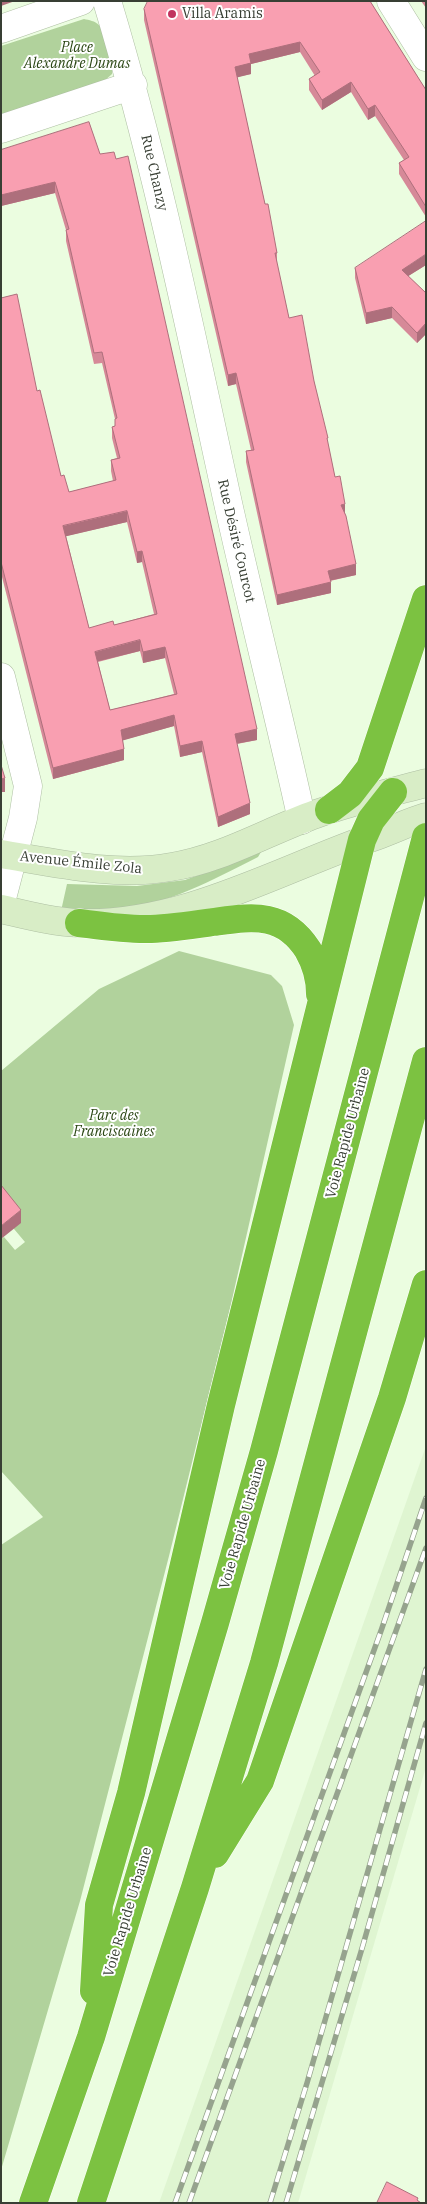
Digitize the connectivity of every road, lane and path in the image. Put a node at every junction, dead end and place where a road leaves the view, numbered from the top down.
1 (81, 1) edge
2 (108, 1) edge
3 (391, 1) edge
4 (1, 28) edge
5 (426, 57) edge
6 (133, 85) junction
7 (1, 129) edge
8 (174, 261) joint
9 (426, 599) edge
10 (1, 677) edge
11 (426, 783) edge
12 (329, 810) joint
13 (373, 810) junction
14 (426, 817) edge
15 (302, 820) junction
16 (426, 829) edge
17 (426, 837) edge
18 (7, 855) edge
19 (1, 902) edge
20 (200, 903) junction
21 (1, 909) edge
22 (78, 923) junction
23 (320, 1000) junction
24 (426, 1061) edge
25 (426, 1284) edge
26 (195, 1888) junction
27 (91, 2037) junction
28 (33, 2203) edge
29 (91, 2203) edge

1 - 4 street
2 - 6 street
3 - 5 street
6 - 7 street
6 - 8 street, Rue Chanzy
8 - 15 street, Rue Désiré Courcot
9 - 13 highway
10 - 18 street
11 - 13 main road
12 - 13 highway
12 - 15 main road, Avenue Émile Zola
13 - 14 main road
13 - 16 main road
13 - 20 main road
13 - 23 highway
15 - 18 main road, Avenue Émile Zola
15 - 20 main road
17 - 27 highway, Voie Rapide Urbaine
18 - 19 street
20 - 22 main road
21 - 22 main road
22 - 23 highway
23 - 27 highway
24 - 26 highway
25 - 26 highway
26 - 29 highway
27 - 28 highway, Voie Rapide Urbaine

